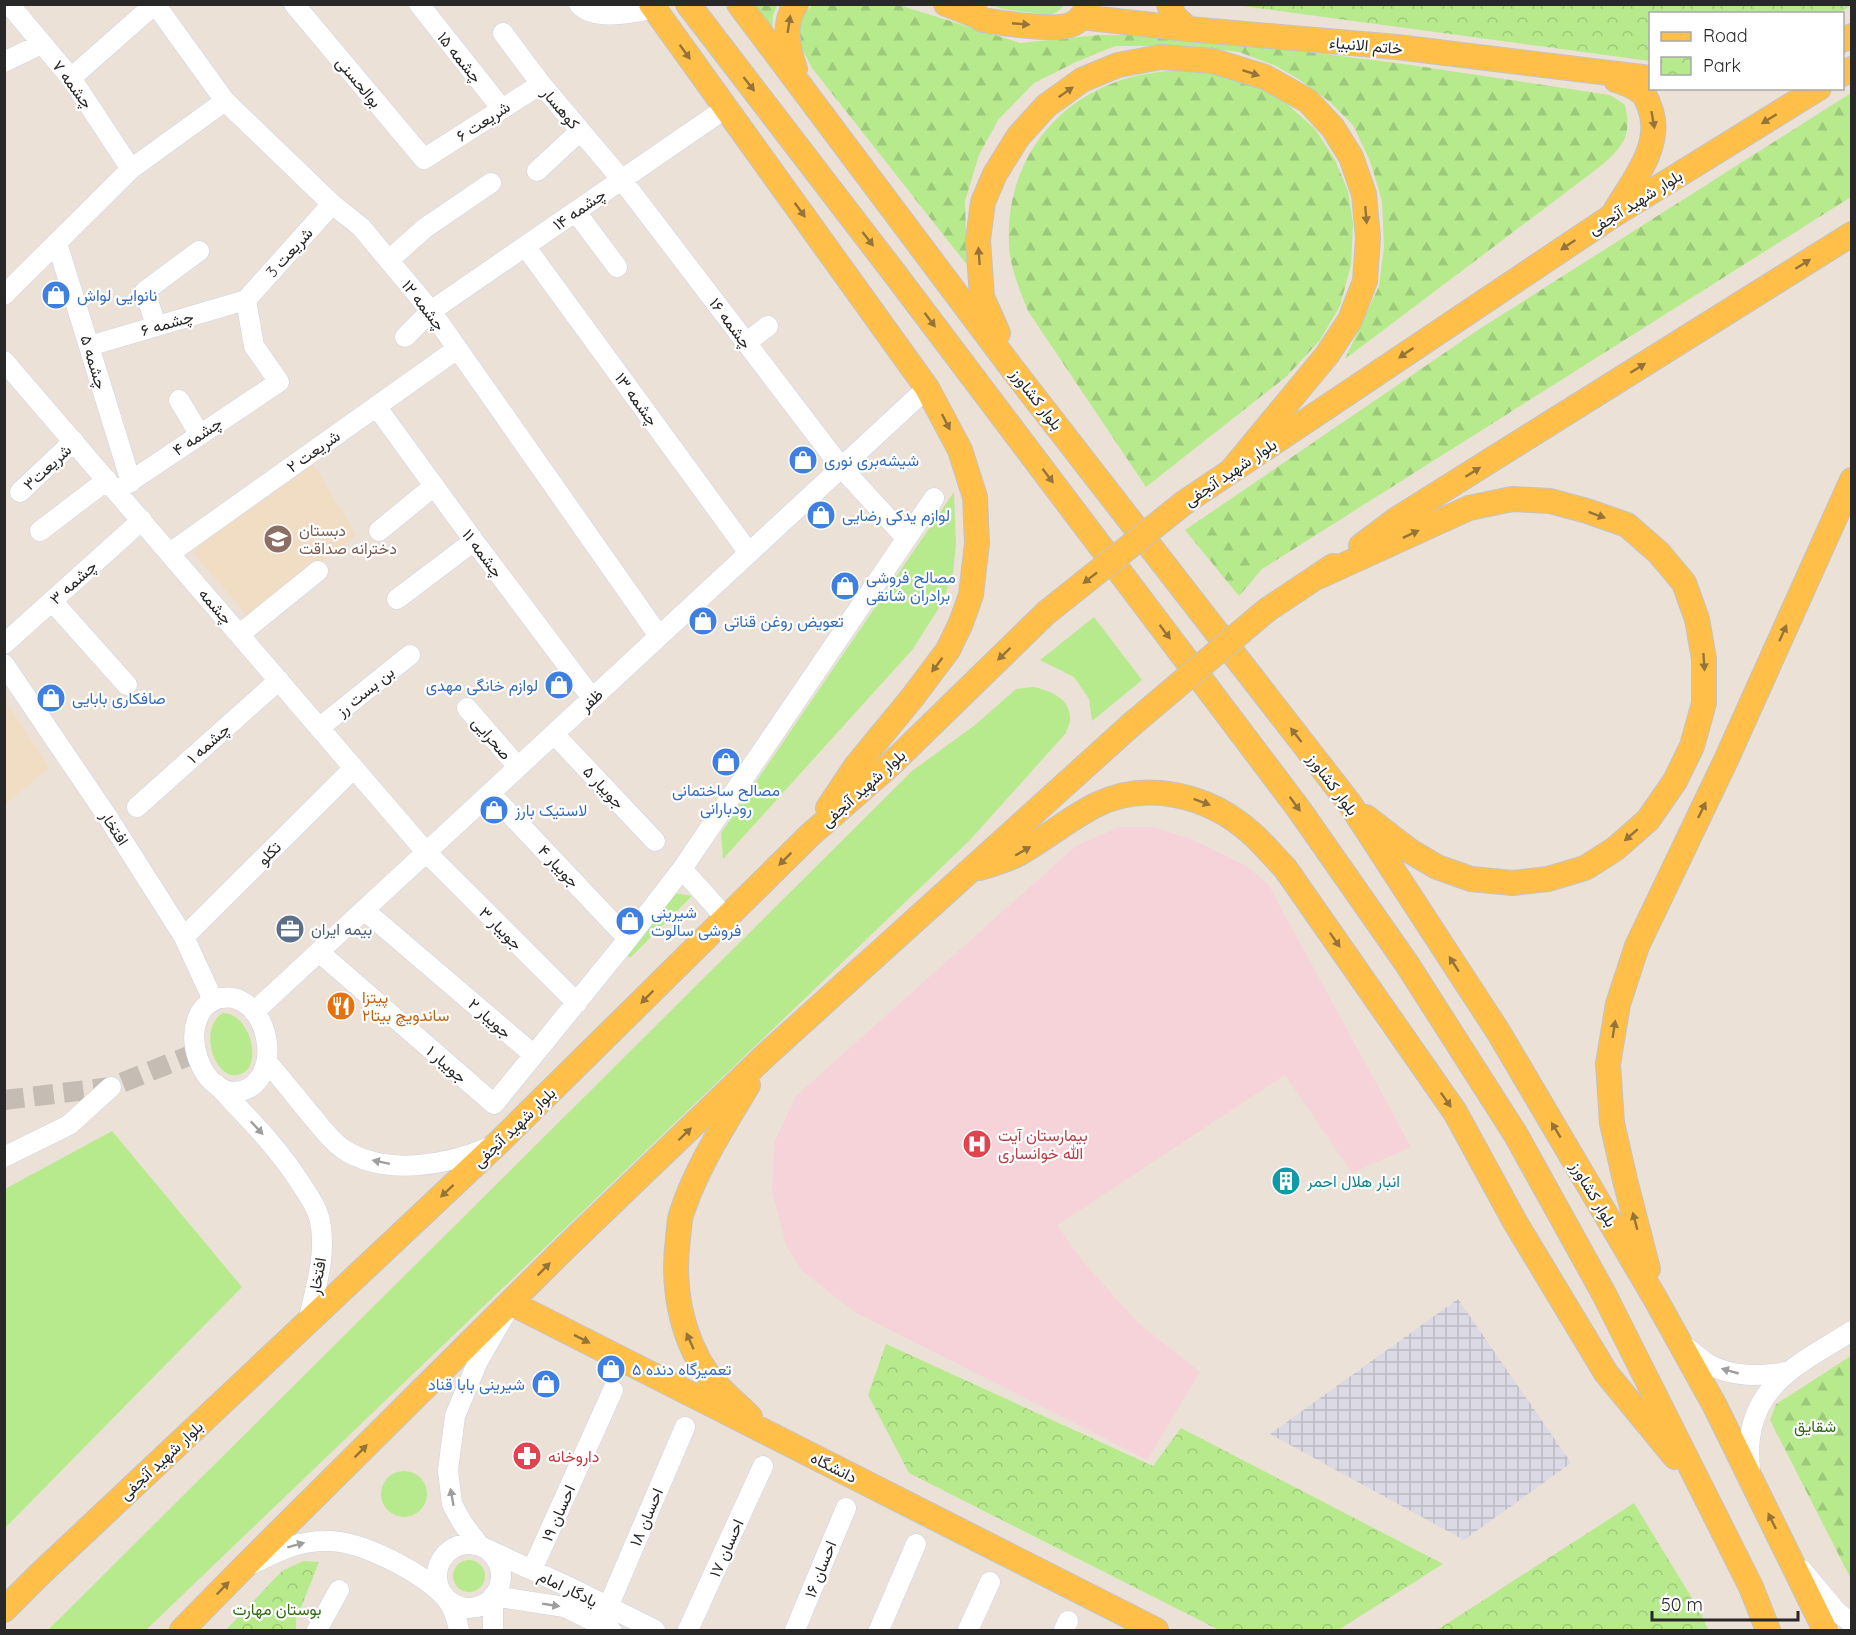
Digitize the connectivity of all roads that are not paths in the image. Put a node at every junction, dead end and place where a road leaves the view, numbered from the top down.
1 (9, 4) edge
2 (155, 4) edge
3 (294, 4) edge
4 (419, 4) edge
5 (579, 4) edge
6 (688, 4) edge
7 (740, 4) edge
8 (796, 4) edge
9 (946, 4) edge
10 (1169, 4) edge
11 (652, 7) edge
12 (973, 10) edge
13 (1084, 11) edge
14 (1188, 29) junction
15 (503, 33) dead end
16 (41, 44) junction
17 (4, 62) edge
18 (1597, 73) junction
19 (71, 78) junction
20 (1649, 78) edge
21 (541, 84) junction
22 (801, 86) junction
23 (1816, 90) edge
24 (225, 101) junction
25 (726, 108) junction
26 (502, 109) junction
27 (580, 131) junction
28 (424, 159) joint
29 (131, 169) junction
30 (537, 171) dead end
31 (622, 180) junction
32 (491, 183) dead end
33 (332, 204) junction
34 (576, 212) junction
35 (1612, 216) junction
36 (1851, 234) edge
37 (57, 243) junction
38 (525, 246) junction
39 (199, 251) dead end
40 (388, 260) junction
41 (617, 267) dead end
42 (4, 295) edge
43 (246, 300) junction
44 (431, 311) junction
45 (768, 326) dead end
46 (156, 327) junction
47 (405, 337) dead end
48 (746, 343) junction
49 (89, 346) junction
50 (457, 349) junction
51 (4, 361) edge
52 (1014, 371) junction
53 (927, 388) junction
54 (179, 400) dead end
55 (376, 406) junction
56 (200, 435) junction
57 (74, 441) junction
58 (841, 467) junction
59 (1230, 471) junction
60 (1851, 480) edge
61 (118, 484) junction
62 (434, 486) junction
63 (20, 492) dead end
64 (934, 498) dead end
65 (142, 520) junction
66 (40, 531) dead end
67 (379, 531) dead end
68 (906, 538) junction
69 (474, 541) junction
70 (170, 553) junction
71 (749, 553) junction
72 (318, 571) dead end
73 (1320, 576) junction
74 (397, 599) dead end
75 (52, 601) junction
76 (240, 634) junction
77 (659, 636) junction
78 (4, 644) edge
79 (410, 655) dead end
80 (4, 664) edge
81 (279, 680) junction
82 (127, 685) dead end
83 (592, 698) junction
84 (466, 708) dead end
85 (320, 728) junction
86 (554, 734) junction
87 (518, 767) junction
88 (354, 768) junction
89 (490, 793) junction
90 (1350, 804) junction
91 (137, 807) dead end
92 (810, 835) junction
93 (655, 841) dead end
94 (426, 852) junction
95 (682, 869) junction
96 (969, 872) junction
97 (364, 910) junction
98 (726, 918) junction
99 (184, 937) junction
100 (628, 939) junction
101 (319, 952) junction
102 (213, 1000) junction
103 (576, 1003) junction
104 (254, 1012) junction
105 (534, 1055) junction
106 (766, 1055) junction
107 (267, 1062) junction
108 (217, 1085) junction
109 (111, 1087) dead end
110 (498, 1143) junction
111 (4, 1157) edge
112 (1655, 1298) junction
113 (511, 1303) junction
114 (308, 1322) junction
115 (1851, 1331) edge
116 (1680, 1343) junction
117 (1787, 1372) junction
118 (613, 1390) dead end
119 (685, 1426) dead end
120 (767, 1433) junction
121 (763, 1466) dead end
122 (1750, 1476) junction
123 (1703, 1490) junction
124 (846, 1508) dead end
125 (916, 1544) dead end
126 (480, 1546) junction
127 (1786, 1549) junction
128 (243, 1568) junction
129 (532, 1570) junction
130 (990, 1582) dead end
131 (339, 1590) dead end
132 (494, 1596) junction
133 (446, 1598) junction
134 (608, 1607) junction
135 (4, 1610) edge
136 (1851, 1623) edge
137 (182, 1630) edge
138 (317, 1630) edge
139 (459, 1630) edge
140 (493, 1630) edge
141 (611, 1630) edge
142 (655, 1630) edge
143 (688, 1630) edge
144 (795, 1630) edge
145 (879, 1630) edge
146 (968, 1630) edge
147 (1156, 1630) edge
148 (1768, 1630) edge
149 (1825, 1630) edge

1 - 16 street, چشمه ۷
2 - 19 street
2 - 24 street, چشمه ۱۲
3 - 28 street, بوالحسنی
4 - 26 street, چشمه ۱۵
5 - 11 street
6 -> 123 main road
7 - 22 main road, بلوار کشاورز
22 -> 8 main road
9 - 12 main road
10 - 14 main road
11 -> 25 main road
12 -> 13 main road
13 - 14 main road, خاتم الانبیاء
14 - 18 main road, خاتم الانبیاء
15 - 21 street, کوهسار
16 - 17 street
16 - 19 street, چشمه ۷
18 - 20 main road, خاتم الانبیاء
18 -> 35 main road
19 - 29 street, چشمه ۷
21 - 26 street, شریعت ۶
21 - 27 street, کوهسار
22 - 52 main road, بلوار کشاورز
23 -> 35 main road, بلوار شهید آنجفی
24 - 29 street
24 - 33 street, چشمه ۱۲
25 - 31 street, چشمه ۱۴
25 -> 53 main road
26 - 28 street, شریعت ۶
27 - 30 street
27 - 31 street, کوهسار
29 - 37 street
31 - 34 street, چشمه ۱۴
31 - 48 street, چشمه ۱۶
32 - 40 street
33 - 40 street, چشمه ۱۲
33 - 43 street, شریعت 3
34 - 38 street, چشمه ۱۴
34 - 41 street
35 -> 59 main road, بلوار شهید آنجفی
73 -> 36 main road
37 - 42 street
37 - 49 street, چشمه ۵
38 - 44 street, چشمه ۱۴
38 - 71 street, چشمه ۱۳
39 - 46 street
40 - 44 street, چشمه ۱۲
43 - 46 street, چشمه ۶
43 - 56 street, چشمه ۴
44 - 47 street, چشمه ۱۴
44 - 50 street, چشمه ۱۲
45 - 48 street
46 - 49 street, چشمه ۶
48 - 58 street, چشمه ۱۶
49 - 61 street, چشمه ۵
50 - 55 street, شریعت ۲
50 - 77 street, چشمه ۱۲
51 - 57 street, چشمه
52 -> 59 main road
90 -> 52 main road, بلوار کشاورز
53 - 58 street, ظفر
53 -> 92 main road
54 - 56 street
55 - 62 street, چشمه ۱۱
55 - 70 street, شریعت ۲
56 - 61 street, چشمه ۴
57 - 61 street, چشمه
57 - 63 street, شریعت۳
58 - 68 street, چشمه ۱۶
58 - 71 street, ظفر
59 -> 92 main road, بلوار شهید آنجفی, bridge
112 -> 60 main road
61 - 65 street, چشمه
61 - 66 street, چشمه ۴
62 - 67 street
62 - 69 street, چشمه ۱۱
64 - 68 street
65 - 70 street, چشمه
65 - 75 street, چشمه ۳
68 - 95 street
69 - 74 street
69 - 83 street, چشمه ۱۱
70 - 76 street, چشمه
71 - 77 street, ظفر
72 - 76 street
73 -> 90 main road
73 - 96 main road, bridge
75 - 78 street, چشمه ۳
75 - 82 street
76 - 81 street, چشمه
77 - 83 street, ظفر
79 - 85 street, بن بست رز
80 - 99 street, افتخار
81 - 85 street, چشمه
81 - 91 street, چشمه ۱
83 - 86 street, ظفر
84 - 87 street, صحرایی
85 - 88 street, چشمه
86 - 87 street, ظفر
86 - 93 street, جویبار ۵
87 - 89 street, ظفر
88 - 94 street, چشمه
88 - 99 street, تکلو
89 - 94 street, ظفر
89 - 100 street, جویبار ۴
112 -> 90 main road, بلوار کشاورز
92 -> 98 main road, بلوار شهید آنجفی
94 - 97 street, ظفر
94 - 103 street, جویبار ۳
95 - 98 street
95 - 100 street
96 - 106 main road
96 -> 123 main road
97 - 101 street, ظفر
97 - 105 street, جویبار ۲
98 -> 110 main road, بلوار شهید آنجفی
99 - 102 street, افتخار
100 - 103 street
101 - 104 street, ظفر
101 - 105 street, جویبار ۱
102 - 104 street
102 - 108 street
103 - 105 street
104 - 107 street
113 -> 106 main road
120 -> 106 main road
107 - 108 street
110 -> 107 street
108 -> 114 street, افتخار
109 - 111 street
110 -> 114 main road, بلوار شهید آنجفی
112 - 116 main road, بلوار کشاورز
113 -> 120 main road, دانشگاه
126 -> 113 street
128 -> 113 main road
114 - 135 main road, بلوار شهید آنجفی
115 - 117 street
117 -> 116 street
116 - 122 main road, بلوار کشاورز
117 - 122 street
118 - 129 street, احسان ۱۹
119 - 134 street, احسان ۱۸
120 - 147 main road, دانشگاه
121 - 143 street, احسان ۱۷
127 -> 122 main road, بلوار کشاورز
123 - 148 main road
124 - 144 street, احسان ۱۶
125 - 145 street
126 - 129 street, یادگار امام
126 - 132 street
126 - 133 street
127 - 136 street
127 - 149 main road, بلوار کشاورز
128 -> 133 street
137 -> 128 main road
129 - 134 street, یادگار امام
130 - 146 street
131 - 138 street
132 - 133 street
132 - 140 street
132 -> 141 street, یادگار امام
133 - 139 street
134 - 142 street, یادگار امام

